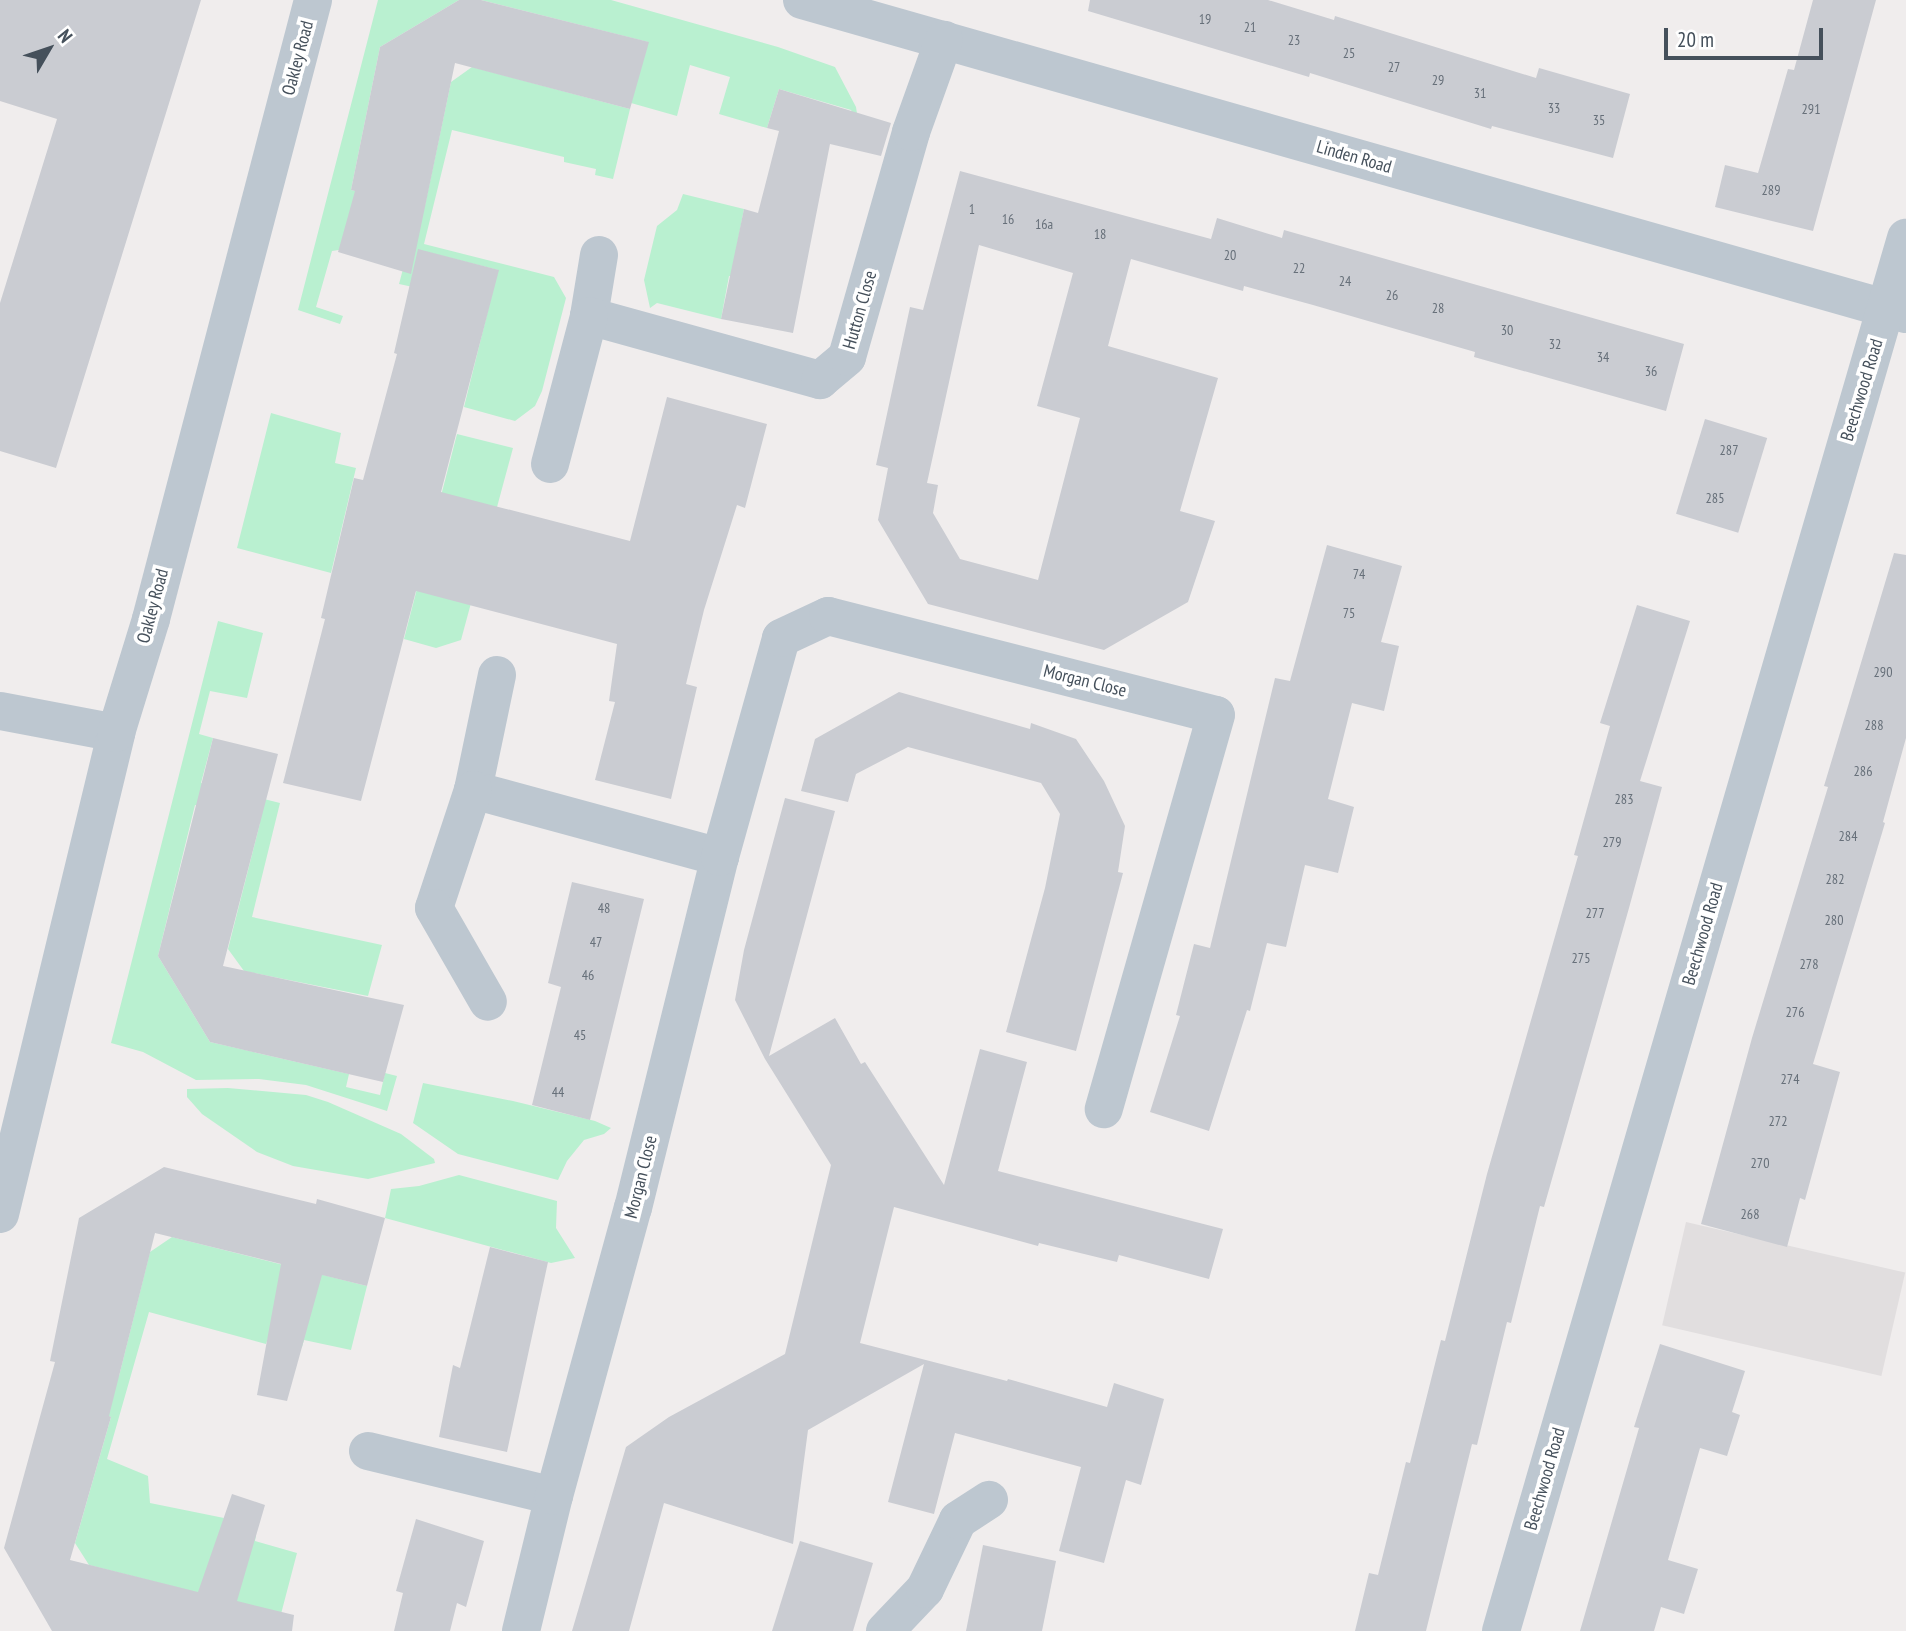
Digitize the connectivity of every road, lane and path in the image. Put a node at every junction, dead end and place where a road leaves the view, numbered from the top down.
1 (313, 0) edge
2 (802, 0) edge
3 (944, 40) junction
4 (1906, 238) edge
5 (599, 256) dead end
6 (1896, 311) edge
7 (589, 316) junction
8 (550, 464) dead end
9 (497, 675) dead end
10 (0, 711) edge
11 (116, 733) junction
12 (473, 790) junction
13 (720, 857) junction
14 (488, 1002) dead end
15 (1104, 1109) dead end
16 (0, 1214) edge
17 (368, 1451) dead end
18 (554, 1496) junction
19 (989, 1500) dead end
20 (521, 1631) edge
21 (885, 1631) edge
22 (1501, 1631) edge

1 - 11 street, Oakley Road
2 - 3 street, Linden Road
3 - 6 street, Linden Road
3 - 7 street, Hutton Close
4 - 6 street, Beechwood Road
5 - 7 street
6 - 22 street, Beechwood Road
7 - 8 street
9 - 12 street
10 - 11 street
11 - 16 street, Oakley Road
12 - 13 street
12 - 14 street
13 - 15 street, Morgan Close
13 - 18 street, Morgan Close
17 - 18 street
18 - 20 street, Morgan Close
19 - 21 street

